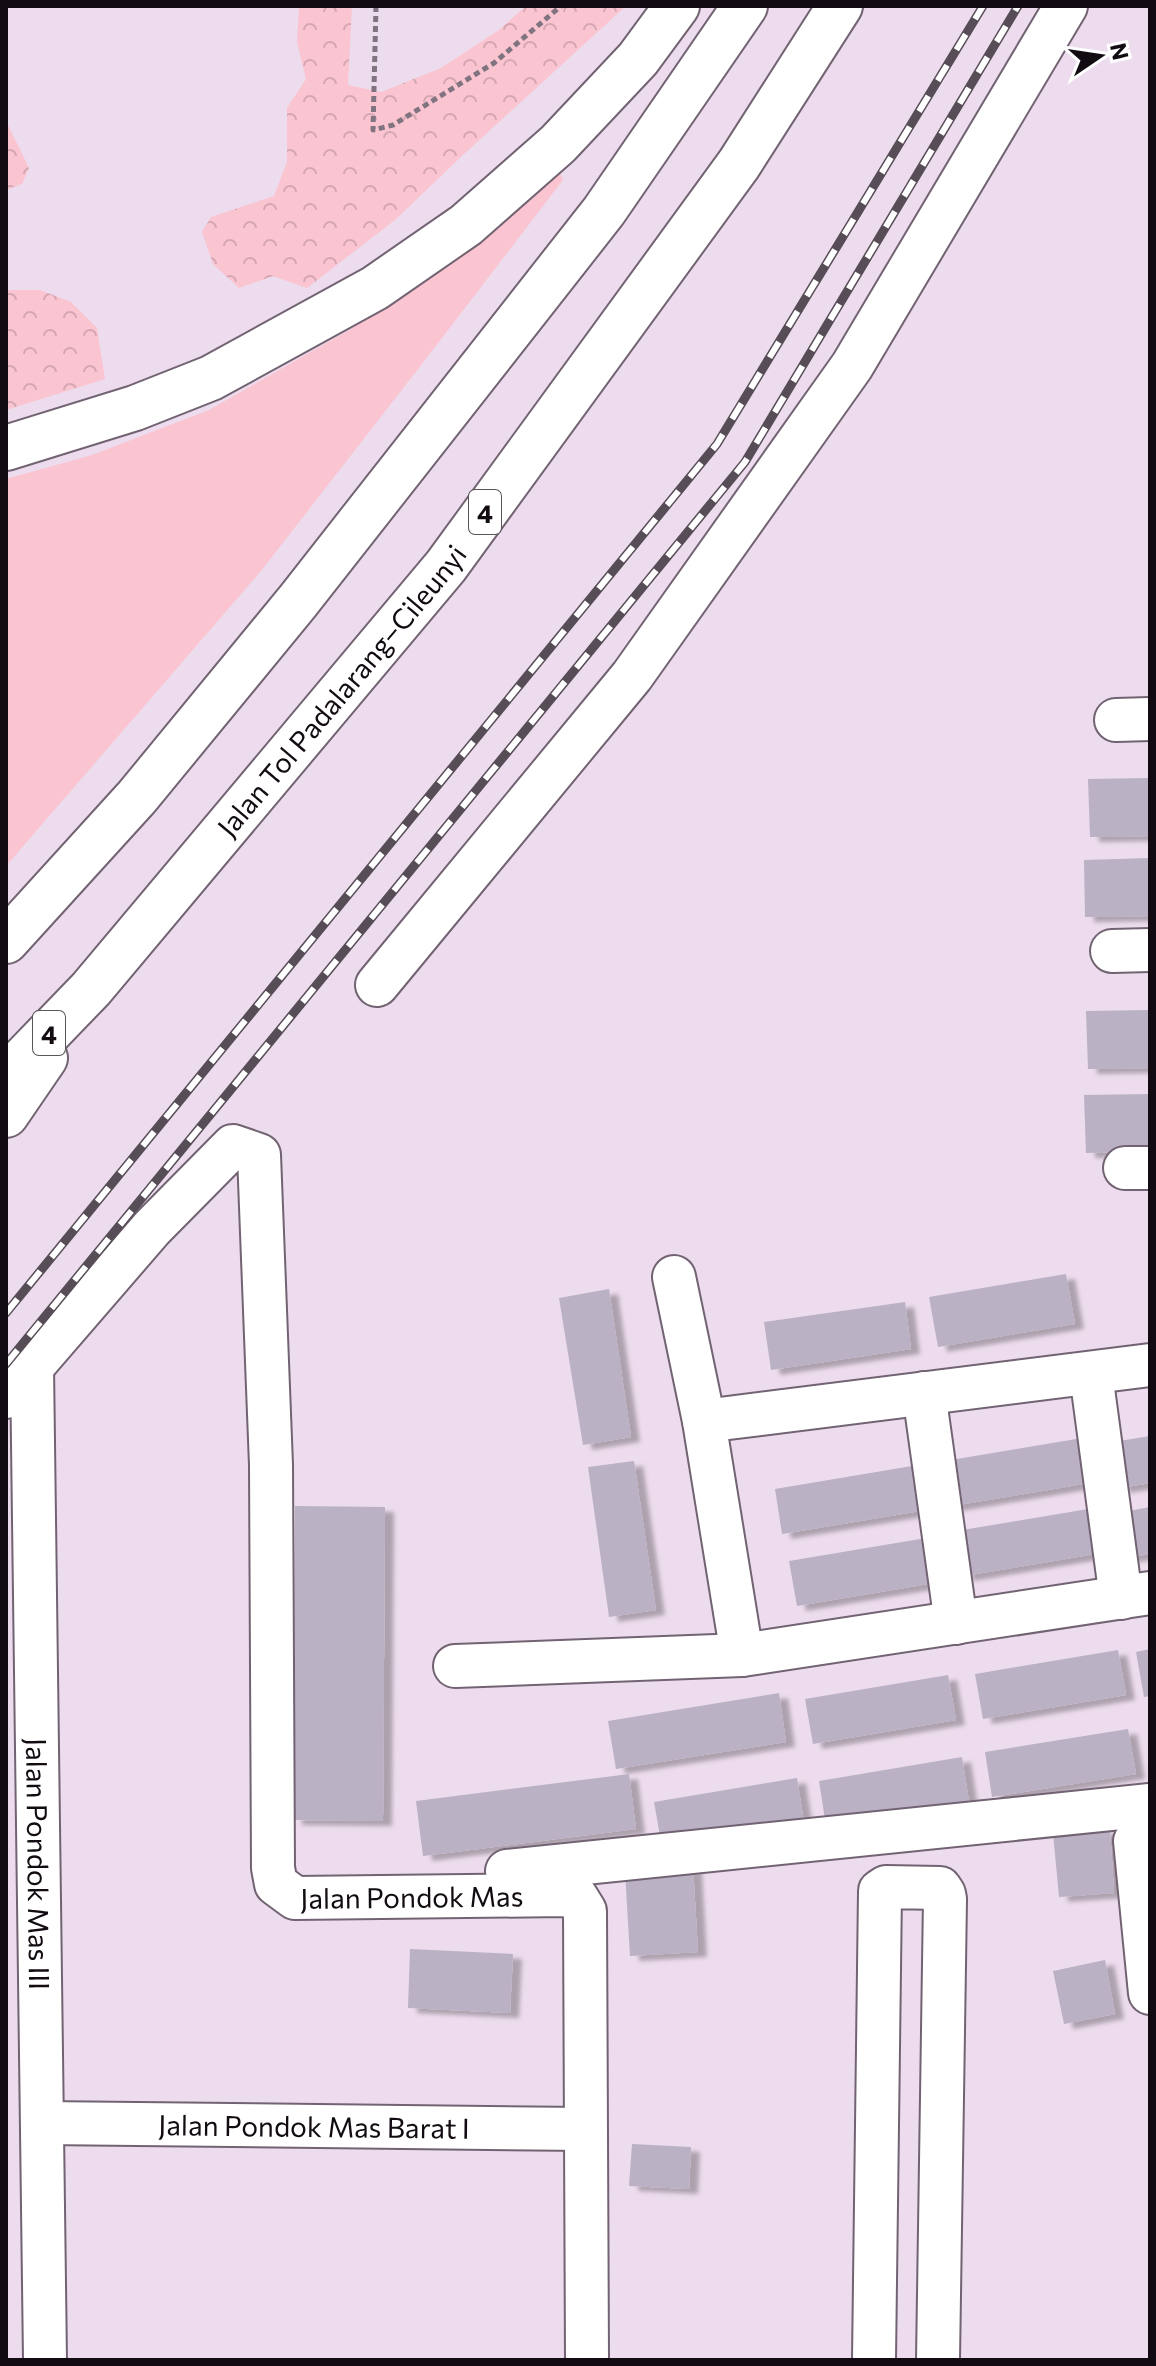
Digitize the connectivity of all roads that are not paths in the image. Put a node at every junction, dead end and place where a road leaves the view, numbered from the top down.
1 (677, 6) edge
2 (745, 6) edge
3 (840, 6) edge
4 (1066, 6) edge
5 (6, 448) edge
6 (6, 941) edge
7 (377, 985) dead end
8 (91, 989) junction
9 (6, 1077) edge
10 (6, 1115) edge
11 (674, 1277) dead end
12 (1150, 1365) edge
13 (1091, 1374) junction
14 (19, 1381) edge
15 (924, 1393) junction
16 (704, 1421) junction
17 (1135, 1596) edge
18 (956, 1623) junction
19 (742, 1655) junction
20 (455, 1666) dead end
21 (1142, 1823) edge
22 (462, 1875) dead end
23 (1150, 1993) edge
24 (42, 2123) junction
25 (585, 2129) junction
26 (45, 2360) edge
27 (587, 2360) edge
28 (874, 2360) edge
29 (938, 2360) edge

1 - 5 highway
2 - 6 highway
3 - 8 highway, Jalan Tol Padalarang–Cileunyi / 4
4 - 7 street
8 - 9 highway, Jalan Tol Padalarang–Cileunyi / 4
8 - 10 highway
11 - 16 street
12 - 13 street
13 - 15 street
13 - 17 street
14 - 24 street, Jalan Pondok Mas III
14 - 25 street, Jalan Pondok Mas
15 - 16 street
15 - 18 street
16 - 19 street
17 - 18 street
18 - 19 street
19 - 20 street
21 - 22 street
21 - 23 street
24 - 25 street, Jalan Pondok Mas Barat I
24 - 26 street, Jalan Pondok Mas III
25 - 27 street, Jalan Pondok Mas
28 - 29 street

